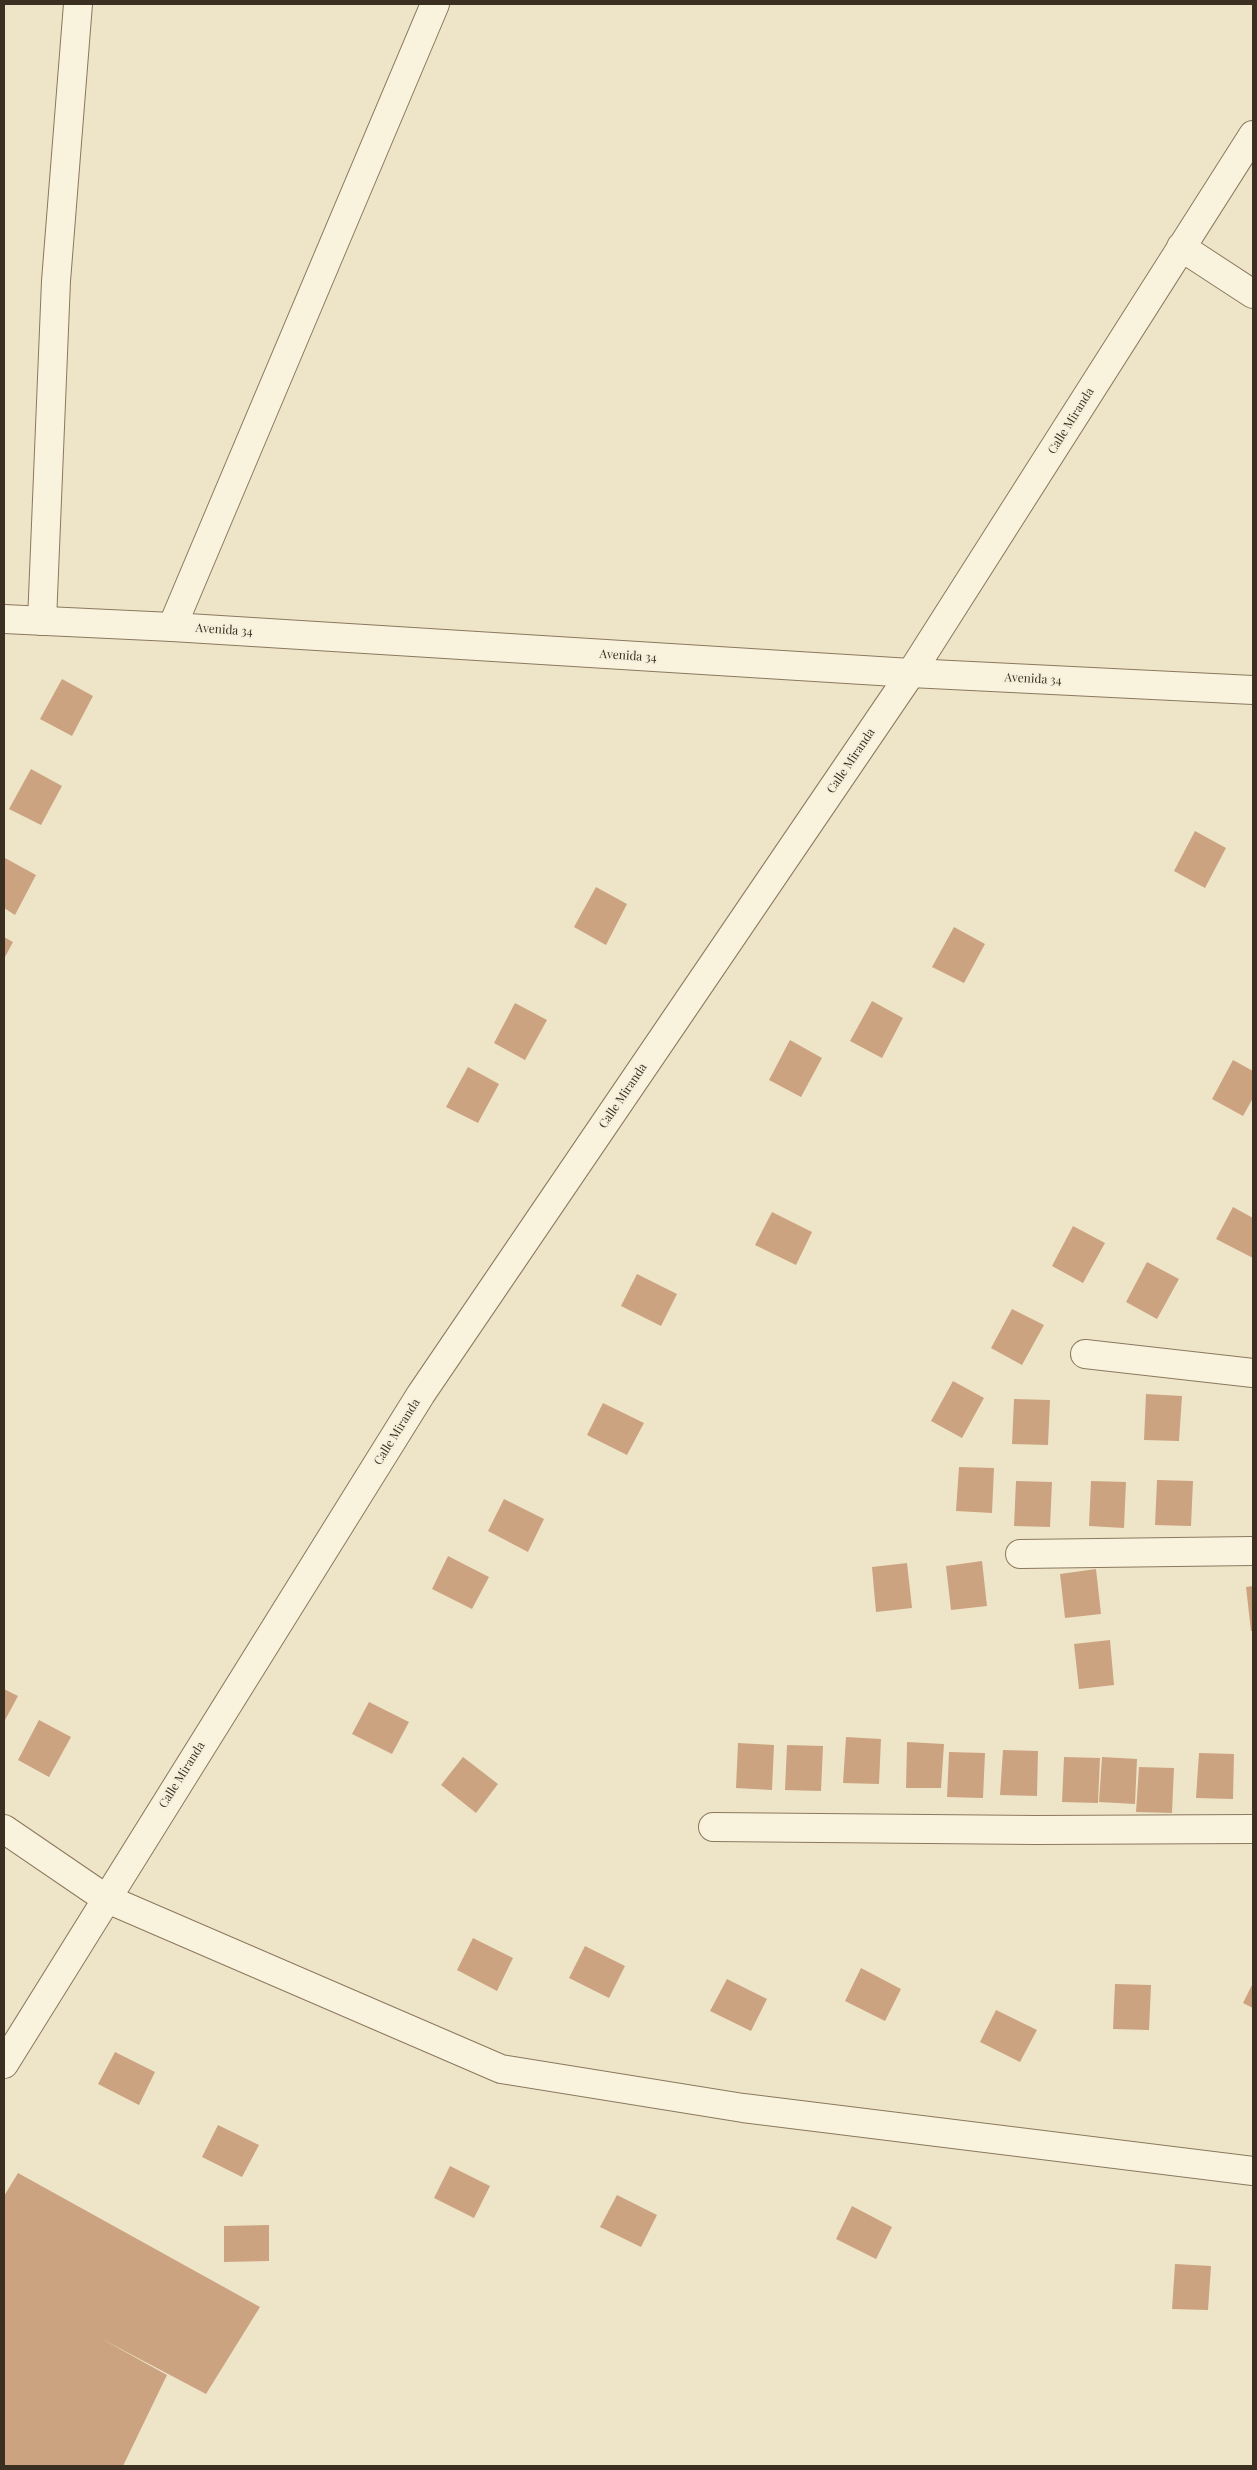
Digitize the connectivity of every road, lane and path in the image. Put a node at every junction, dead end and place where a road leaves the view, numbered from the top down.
1 (78, 4) edge
2 (434, 4) edge
3 (1253, 135) edge
4 (1181, 248) junction
5 (1253, 294) edge
6 (4, 619) edge
7 (42, 621) junction
8 (172, 627) junction
9 (911, 674) junction
10 (1253, 690) edge
11 (1085, 1354) dead end
12 (1253, 1373) edge
13 (1253, 1551) edge
14 (1020, 1554) dead end
15 (713, 1827) dead end
16 (4, 1829) edge
17 (1253, 1830) edge
18 (105, 1898) junction
19 (4, 2064) edge
20 (1253, 2171) edge

1 - 7 street
2 - 8 street
3 - 4 street, Calle Miranda
4 - 5 street
4 - 9 street, Calle Miranda
6 - 7 street, Avenida 34
7 - 8 street, Avenida 34
8 - 9 street, Avenida 34
9 - 10 street, Avenida 34
9 - 18 street, Calle Miranda
11 - 12 street
13 - 14 street
15 - 17 street
16 - 18 street
18 - 19 street, Calle Miranda
18 - 20 street

